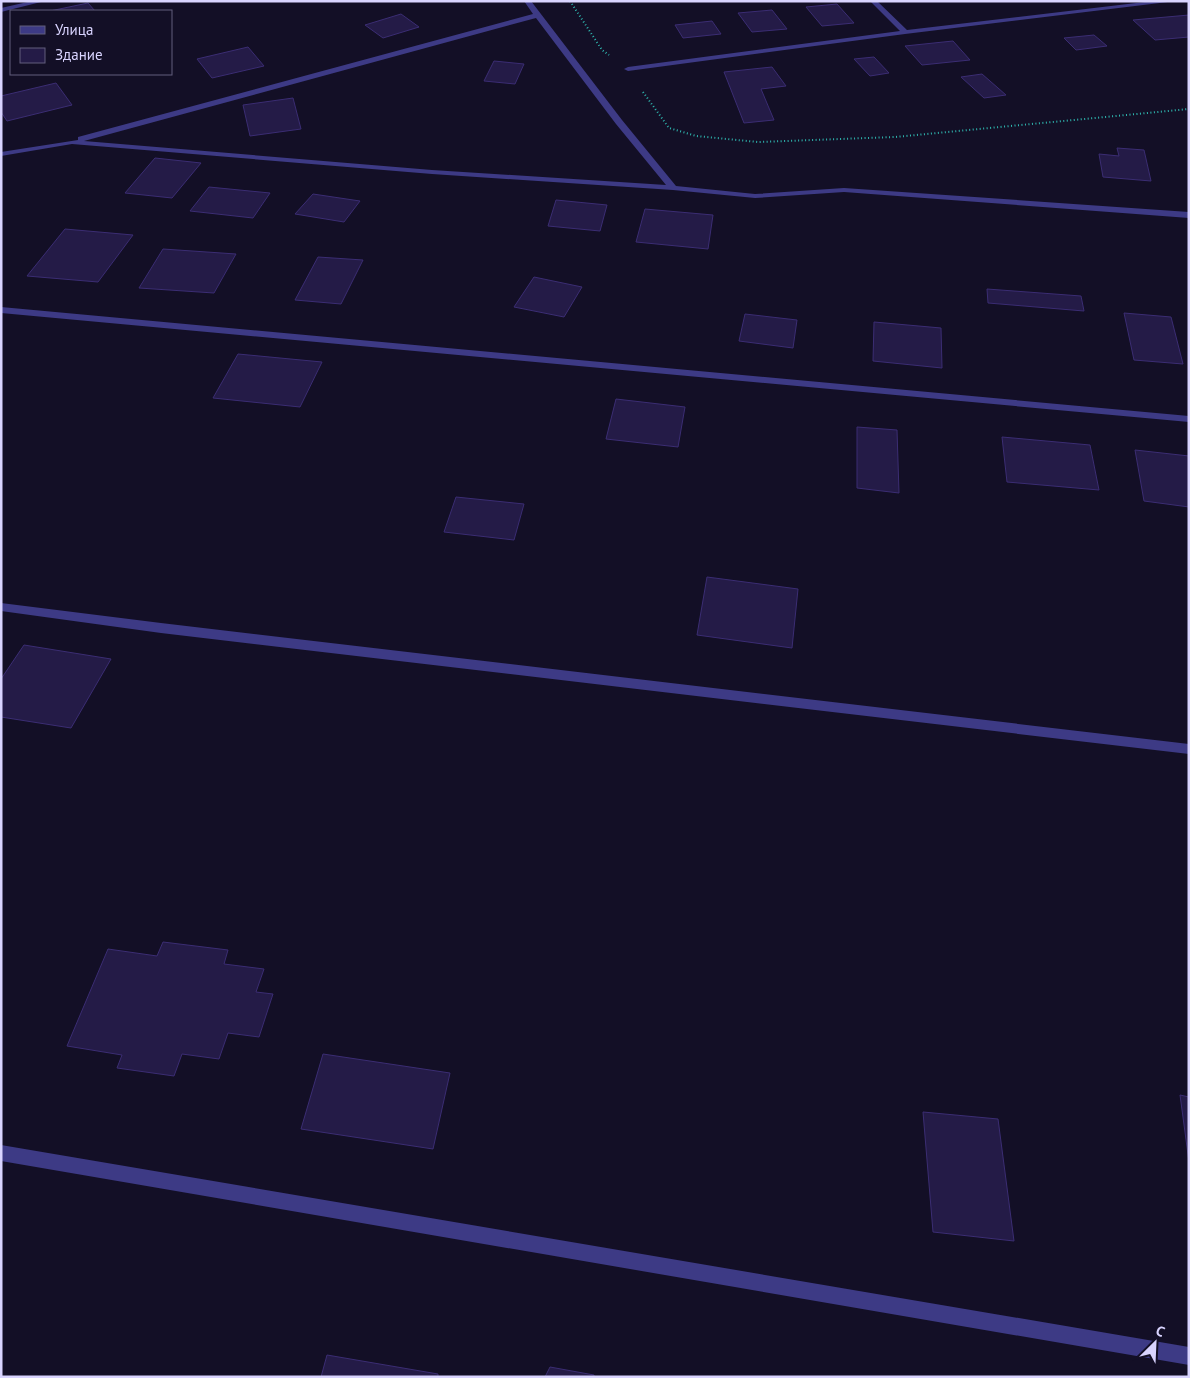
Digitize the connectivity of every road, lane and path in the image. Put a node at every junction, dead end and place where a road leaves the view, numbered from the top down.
1 (42, 1) edge
2 (527, 1) edge
3 (570, 1) edge
4 (873, 1) edge
5 (1173, 1) edge
6 (1, 10) edge
7 (538, 16) junction
8 (905, 32) junction
9 (628, 69) junction
10 (1189, 109) edge
11 (72, 142) junction
12 (1, 154) edge
13 (673, 188) junction
14 (1189, 215) edge
15 (1, 310) edge
16 (1189, 419) edge
17 (1, 607) edge
18 (1189, 749) edge
19 (1, 1153) edge
20 (1189, 1356) edge

1 - 6 street
2 - 7 street
3 - 9 path
4 - 8 street
5 - 8 street
7 - 11 street
7 - 13 street
8 - 9 street
9 - 10 path
11 - 12 street
11 - 13 street
13 - 14 street
15 - 16 street
17 - 18 street
19 - 20 street

